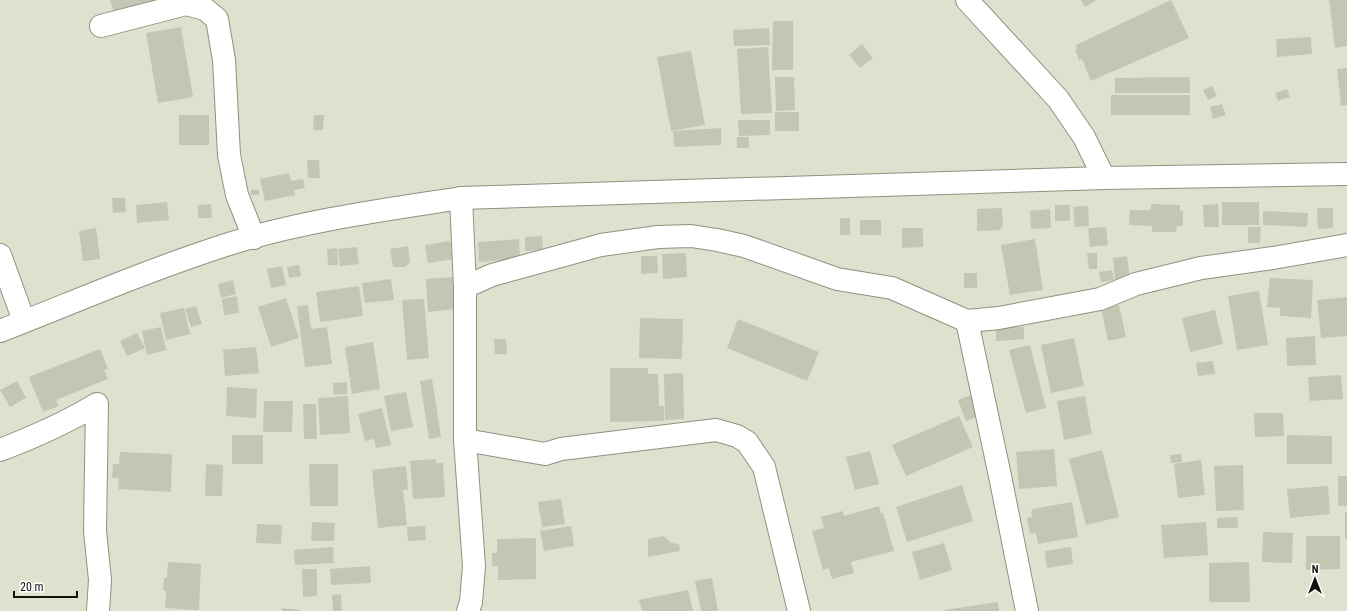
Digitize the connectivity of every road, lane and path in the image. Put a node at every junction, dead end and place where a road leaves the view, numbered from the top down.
1 (969, 1) edge
2 (215, 9) edge
3 (101, 26) dead end
4 (1347, 174) edge
5 (1104, 178) junction
6 (460, 198) junction
7 (254, 238) junction
8 (1347, 245) edge
9 (0, 254) edge
10 (465, 287) junction
11 (24, 321) junction
12 (967, 321) junction
13 (0, 331) edge
14 (465, 440) junction
15 (0, 450) edge
16 (98, 611) edge
17 (468, 611) edge
18 (799, 611) edge
19 (1027, 611) edge

1 - 5 street
2 - 3 street
2 - 7 street
4 - 5 street
5 - 6 street
6 - 7 street
6 - 10 street
7 - 11 street
8 - 12 street
9 - 11 street
10 - 12 street
10 - 14 street
11 - 13 street
12 - 19 street
14 - 17 street
14 - 18 street
15 - 16 street

